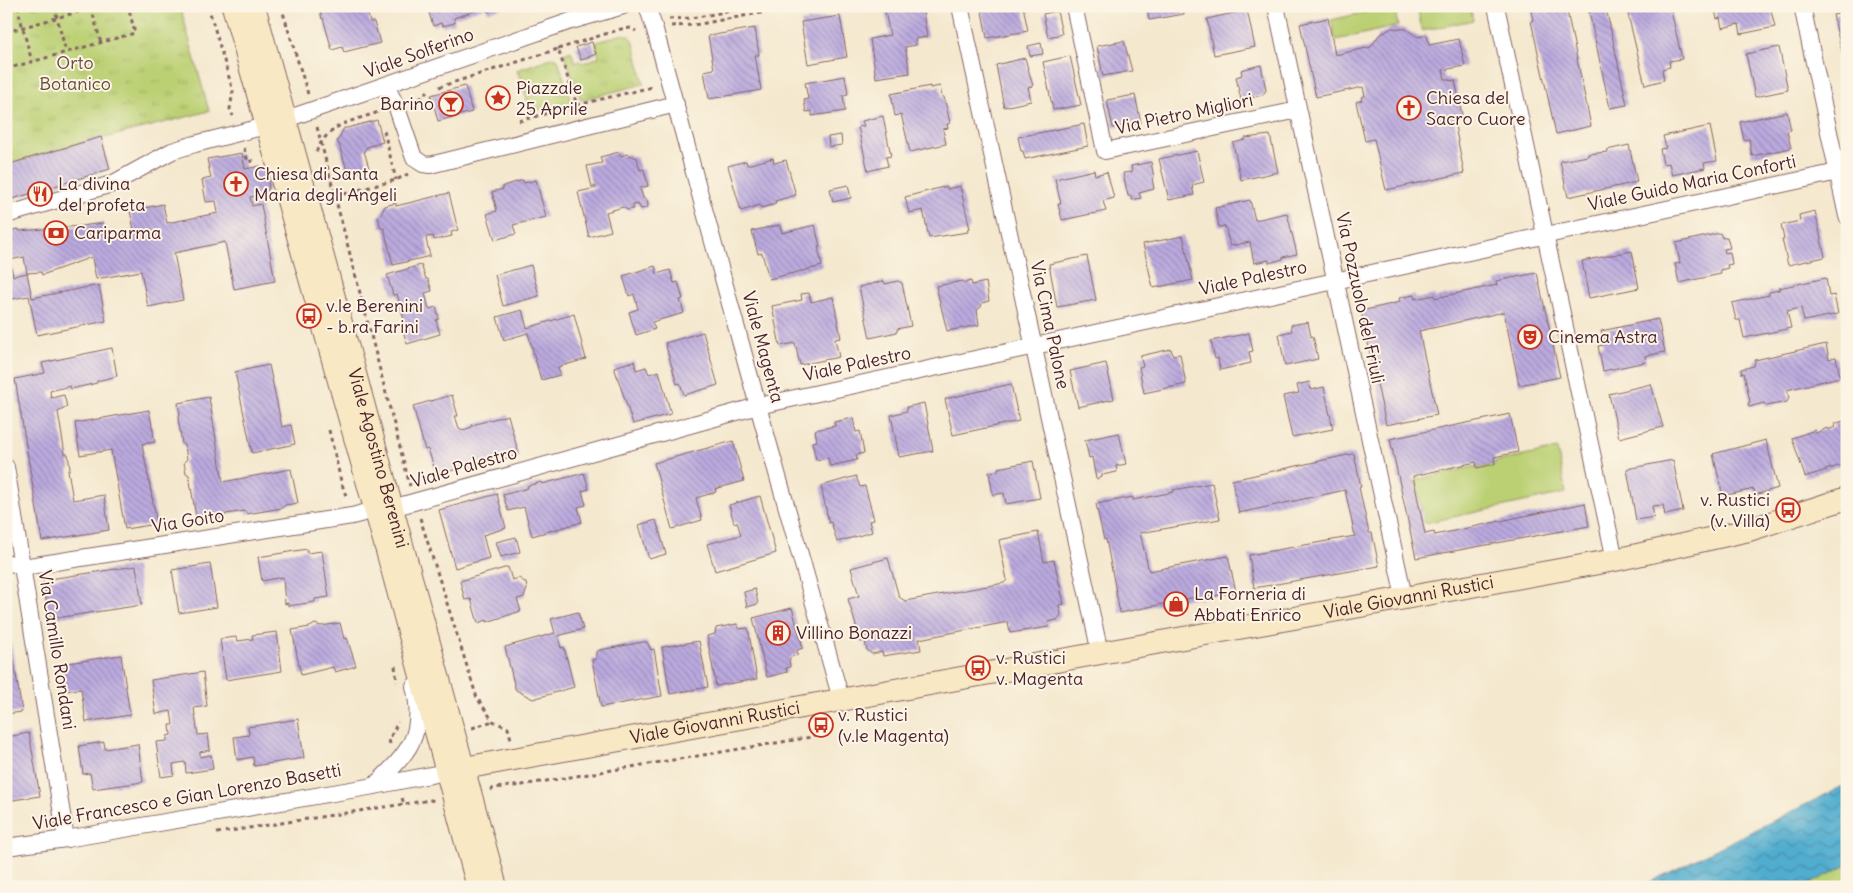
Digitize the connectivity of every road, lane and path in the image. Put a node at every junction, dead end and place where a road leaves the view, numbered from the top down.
1 (17, 6) edge
2 (54, 6) edge
3 (99, 6) edge
4 (128, 6) edge
5 (233, 6) edge
6 (241, 6) edge
7 (254, 6) edge
8 (281, 6) edge
9 (623, 6) edge
10 (647, 6) edge
11 (757, 6) edge
12 (799, 6) edge
13 (960, 6) edge
14 (1074, 6) edge
15 (1276, 6) edge
16 (1496, 6) edge
17 (1802, 6) edge
18 (91, 7) edge
19 (57, 18) junction
20 (654, 26) junction
21 (22, 27) junction
22 (6, 32) edge
23 (101, 43) junction
24 (558, 49) junction
25 (66, 52) junction
26 (32, 62) junction
27 (6, 69) edge
28 (670, 82) junction
29 (386, 86) junction
30 (676, 104) junction
31 (577, 106) junction
32 (397, 108) junction
33 (1298, 110) junction
34 (312, 111) junction
35 (519, 120) dead end
36 (276, 123) junction
37 (322, 140) junction
38 (417, 162) junction
39 (1842, 171) edge
40 (396, 180) junction
41 (336, 196) junction
42 (6, 215) edge
43 (1847, 216) edge
44 (1545, 236) junction
45 (1336, 281) junction
46 (1034, 347) junction
47 (758, 406) junction
48 (328, 425) dead end
49 (6, 468) edge
50 (1847, 498) edge
51 (414, 502) junction
52 (384, 509) junction
53 (352, 516) junction
54 (1615, 560) junction
55 (6, 563) edge
56 (391, 565) junction
57 (23, 567) junction
58 (1404, 597) junction
59 (1100, 653) junction
60 (394, 662) dead end
61 (398, 689) dead end
62 (838, 709) junction
63 (401, 716) dead end
64 (516, 760) junction
65 (455, 770) junction
66 (397, 773) junction
67 (522, 785) junction
68 (494, 788) dead end
69 (462, 798) junction
70 (431, 800) dead end
71 (66, 839) junction
72 (6, 847) edge
73 (478, 887) edge
74 (496, 887) edge

1 - 21 path
2 - 19 path
3 - 18 path
4 - 23 path
5 - 36 main road
6 - 36 main road
7 - 36 main road
8 - 34 path
9 - 29 street, Viale Solferino
10 - 20 street, Viale Magenta
11 - 20 path
12 - 20 path
13 - 46 street, Via Cima Palone
14 - 33 street, Via Pietro Migliori
15 - 33 street, Via Pozzuolo del Friuli
16 - 44 street
17 - 39 street
18 - 19 path
18 - 23 path
19 - 21 path
19 - 25 path
20 - 24 path
20 - 28 street, Viale Magenta
21 - 22 path
21 - 26 path
23 - 25 path
24 - 31 path
24 - 32 path
25 - 26 path
26 - 27 path
28 - 30 street, Viale Magenta
28 - 31 path
29 - 32 street
29 - 34 street, Viale Solferino
30 - 38 street
30 - 47 street, Viale Magenta
31 - 35 path
32 - 37 path
32 - 38 street
32 - 40 path
33 - 45 street, Via Pozzuolo del Friuli
34 - 36 street, Viale Solferino
34 - 37 path
36 - 42 street, Viale Solferino
36 - 52 main road, Viale Agostino Berenini
37 - 41 path
38 - 40 path
39 - 43 street
39 - 44 street, Viale Guido Maria Conforti
40 - 41 path
41 - 51 path
44 - 45 street, Viale Guido Maria Conforti
44 - 54 street
45 - 46 street, Viale Palestro
45 - 58 street, Via Pozzuolo del Friuli
46 - 47 street, Viale Palestro
46 - 59 street, Via Cima Palone
47 - 51 street, Viale Palestro
47 - 62 street, Viale Magenta
48 - 53 path
49 - 57 street, Via Camillo Rondani
50 - 54 main road, Viale Giovanni Rustici
51 - 52 street, Viale Palestro
51 - 64 path
52 - 53 street, Via Goito
52 - 56 main road, Viale Agostino Berenini
52 - 65 main road, Viale Agostino Berenini
53 - 57 street, Via Goito
54 - 58 main road, Viale Giovanni Rustici
55 - 57 street, Via Goito
56 - 65 main road, Viale Agostino Berenini
56 - 66 street, Viale Francesco e Gian Lorenzo Basetti
57 - 71 street, Via Camillo Rondani
58 - 59 main road, Viale Giovanni Rustici
59 - 62 main road, Viale Giovanni Rustici
60 - 61 path
62 - 64 main road, Viale Giovanni Rustici
62 - 67 path
63 - 66 path
64 - 65 main road, Viale Giovanni Rustici
64 - 67 path
65 - 66 street
65 - 69 main road, Viale Agostino Berenini
66 - 70 path
66 - 71 street, Viale Francesco e Gian Lorenzo Basetti
67 - 68 path
69 - 73 main road
69 - 74 main road
71 - 72 street, Viale Francesco e Gian Lorenzo Basetti

